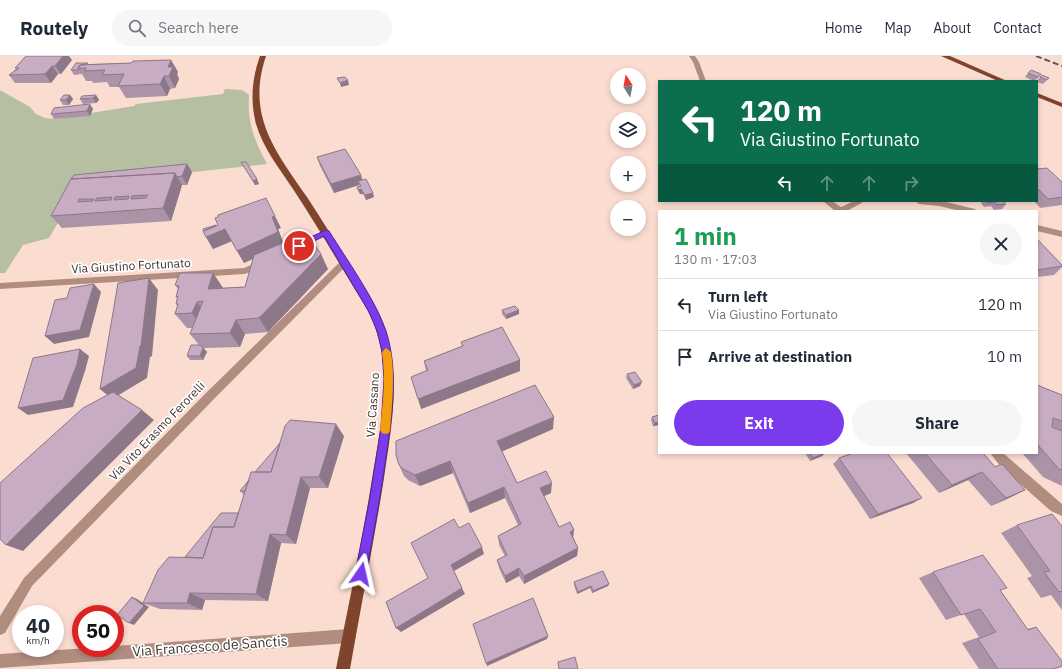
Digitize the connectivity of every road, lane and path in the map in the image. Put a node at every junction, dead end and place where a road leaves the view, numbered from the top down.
1 (263, 56) edge
2 (692, 56) edge
3 (944, 56) edge
4 (703, 80) edge
5 (1002, 80) edge
6 (1038, 95) edge
7 (1062, 105) edge
8 (828, 202) edge
9 (859, 202) edge
10 (939, 202) edge
11 (839, 210) edge
12 (842, 210) edge
13 (968, 210) edge
14 (1038, 228) edge
15 (326, 232) junction
16 (1062, 234) edge
17 (292, 249) edge
18 (272, 258) edge
19 (344, 263) junction
20 (0, 286) edge
21 (997, 454) edge
22 (1062, 510) edge
23 (0, 628) edge
24 (349, 636) junction
25 (0, 662) edge
26 (343, 669) edge

1 - 15 main road, Via Cassano
2 - 4 street
3 - 5 main road
6 - 7 main road
8 - 11 street
9 - 12 street
10 - 13 street
14 - 16 street
15 - 17 street
15 - 19 main road, Via Cassano
18 - 20 street, Via Giustino Fortunato
19 - 23 street, Via Vito Erasmo Ferorelli
19 - 24 main road, Via Cassano
21 - 22 street
24 - 25 street, Via Francesco de Sanctis
24 - 26 main road, Via Cassano

